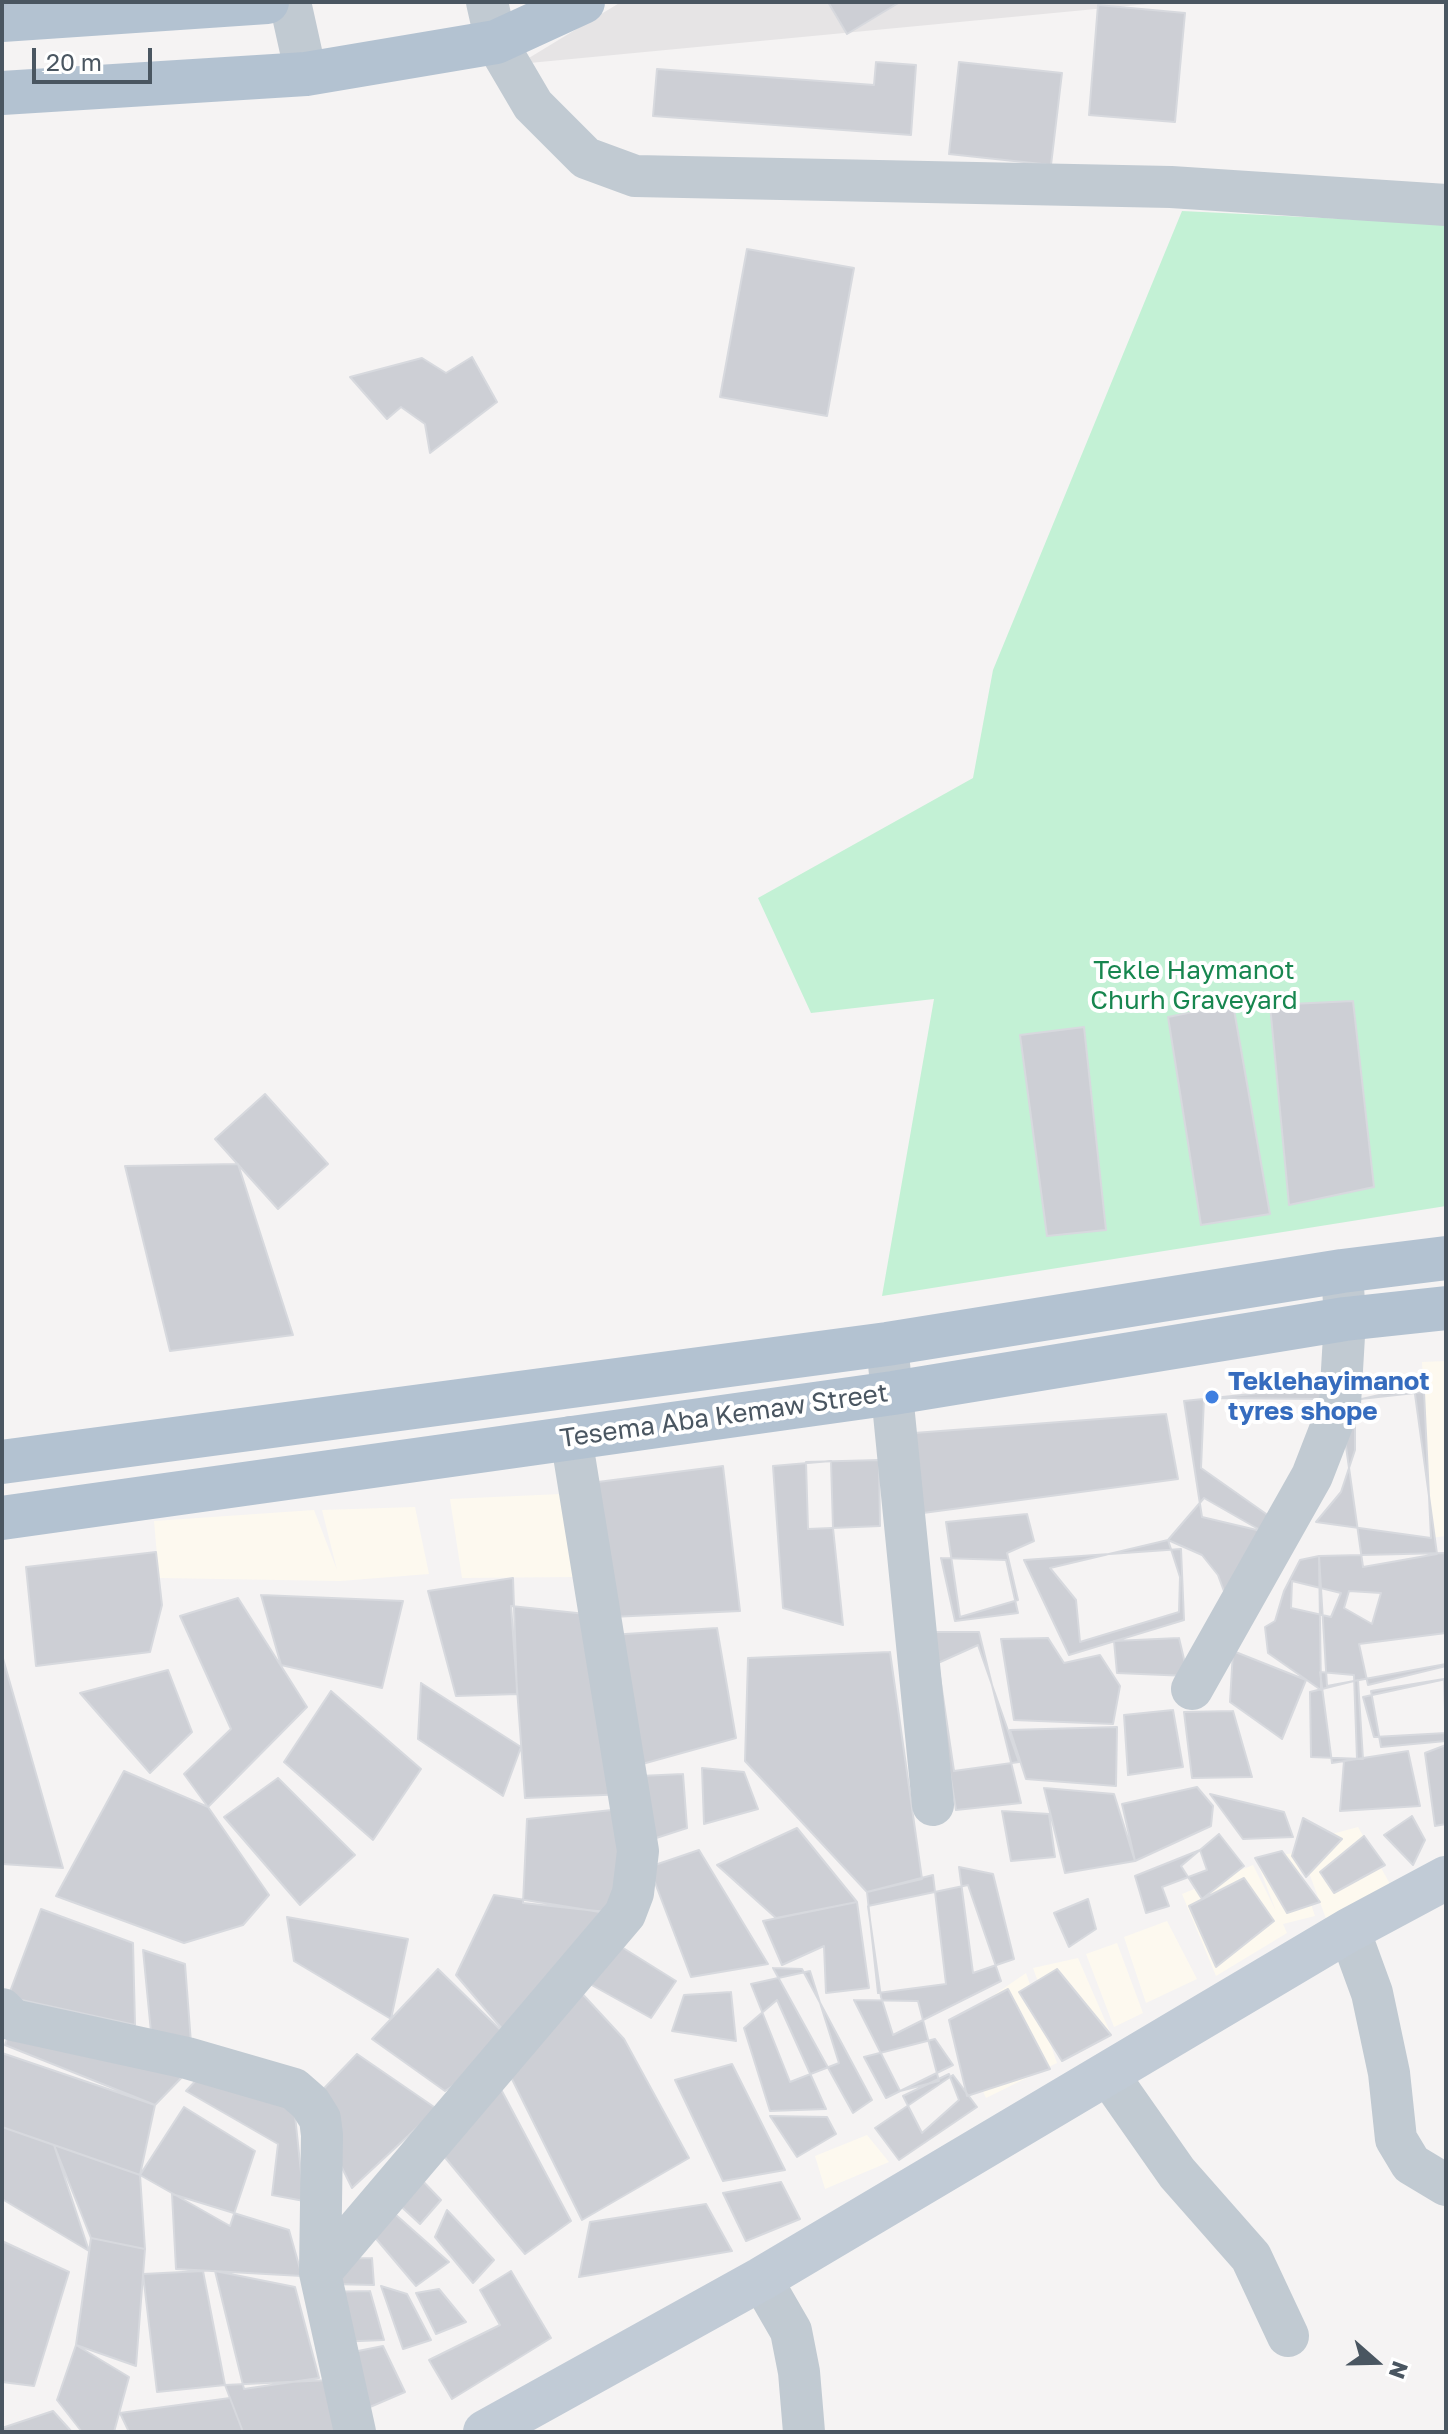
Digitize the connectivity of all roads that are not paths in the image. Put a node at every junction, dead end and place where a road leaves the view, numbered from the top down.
1 (267, 2) edge
2 (290, 2) edge
3 (583, 2) edge
4 (2, 20) edge
5 (492, 22) edge
6 (306, 74) junction
7 (2, 93) edge
8 (1446, 205) edge
9 (1446, 1258) edge
10 (1342, 1271) junction
11 (1446, 1308) edge
12 (1345, 1319) junction
13 (887, 1344) junction
14 (893, 1393) junction
15 (571, 1437) junction
16 (2, 1462) edge
17 (2, 1518) edge
18 (1192, 1689) dead end
19 (933, 1805) dead end
20 (1446, 1878) edge
21 (1349, 1930) junction
22 (2, 2009) edge
23 (1109, 2076) junction
24 (1446, 2185) edge
25 (320, 2273) junction
26 (761, 2279) junction
27 (1288, 2336) dead end
28 (490, 2431) edge
29 (355, 2432) edge
30 (804, 2432) edge

1 - 4 main road
2 - 6 street
3 - 5 main road
5 - 6 main road
5 - 8 street
6 - 7 main road
9 - 10 main road, Tesema Aba Kemaw Street
10 - 12 street
10 - 13 main road, Tesema Aba Kemaw Street
11 - 12 main road, Tesema Aba Kemaw Street
12 - 14 main road, Tesema Aba Kemaw Street
12 - 18 street
13 - 14 street
13 - 16 main road, Tesema Aba Kemaw Street
14 - 15 main road, Tesema Aba Kemaw Street
14 - 19 street
15 - 17 main road, Tesema Aba Kemaw Street
15 - 25 street
20 - 21 street
21 - 23 street
21 - 24 street
22 - 25 street
23 - 26 street
23 - 27 street
25 - 29 street
26 - 28 street
26 - 30 street

